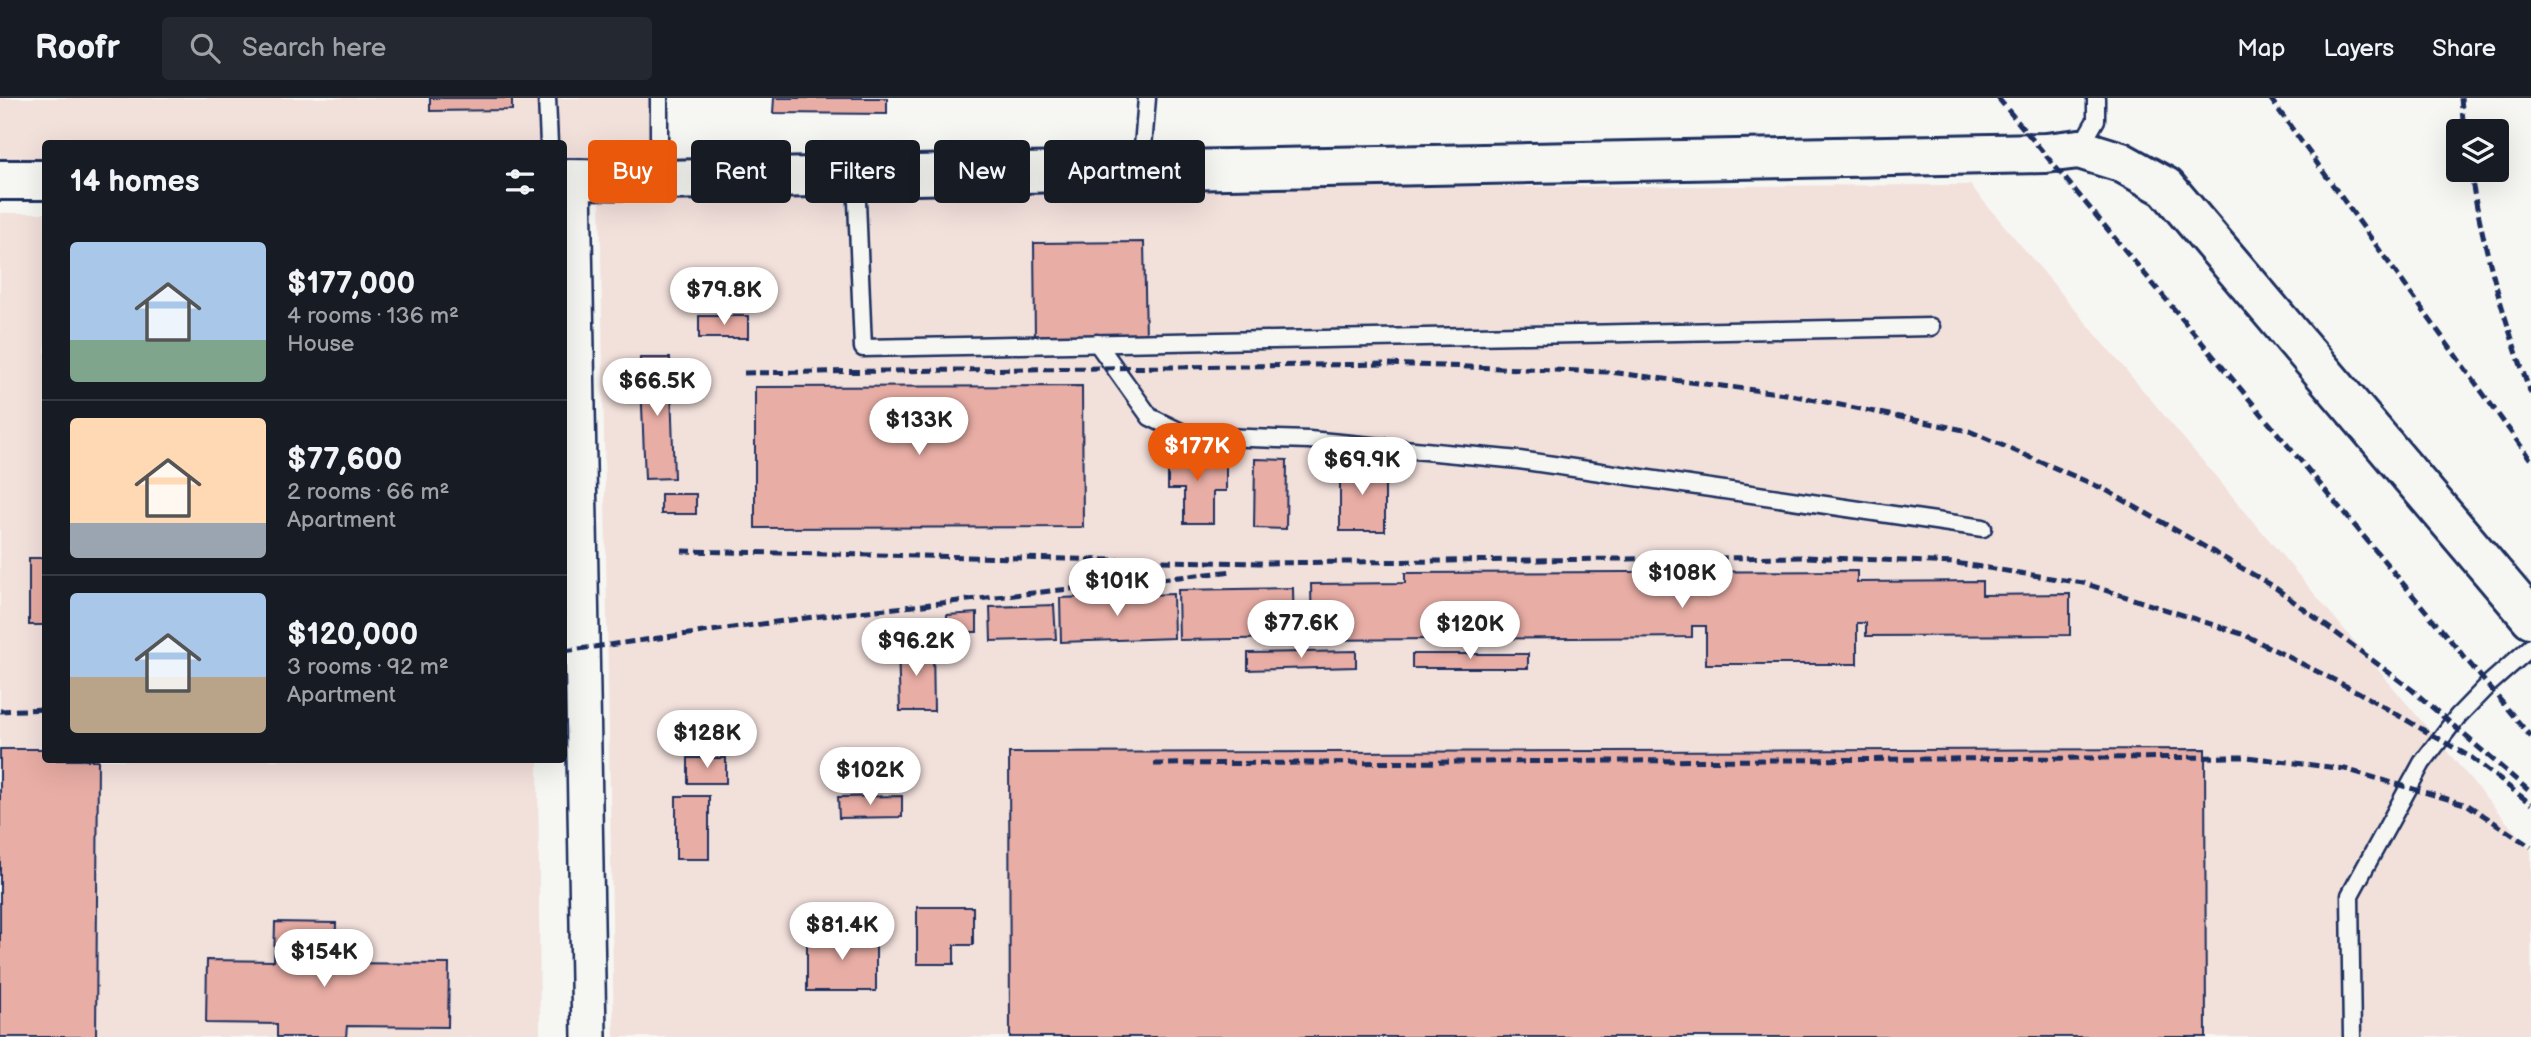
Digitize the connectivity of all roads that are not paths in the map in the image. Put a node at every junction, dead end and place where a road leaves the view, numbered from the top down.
1 (547, 98) edge
2 (659, 98) edge
3 (1147, 98) edge
4 (2096, 98) edge
5 (549, 140) edge
6 (659, 140) edge
7 (1144, 140) edge
8 (2080, 149) junction
9 (1205, 170) edge
10 (1044, 173) edge
11 (920, 176) edge
12 (805, 178) edge
13 (569, 179) edge
14 (588, 179) edge
15 (0, 180) edge
16 (42, 180) edge
17 (677, 180) edge
18 (857, 203) edge
19 (1931, 327) dead end
20 (1097, 343) junction
21 (1983, 528) dead end
22 (2531, 618) edge
23 (2531, 647) edge
24 (589, 1037) edge
25 (2352, 1037) edge

1 - 5 lane
2 - 6 lane
3 - 7 lane
4 - 8 lane
8 - 9 street
8 - 22 street
10 - 11 street
12 - 17 street
13 - 14 street
13 - 24 street
15 - 16 street
18 - 20 lane
19 - 20 lane
20 - 21 lane
23 - 25 lane

